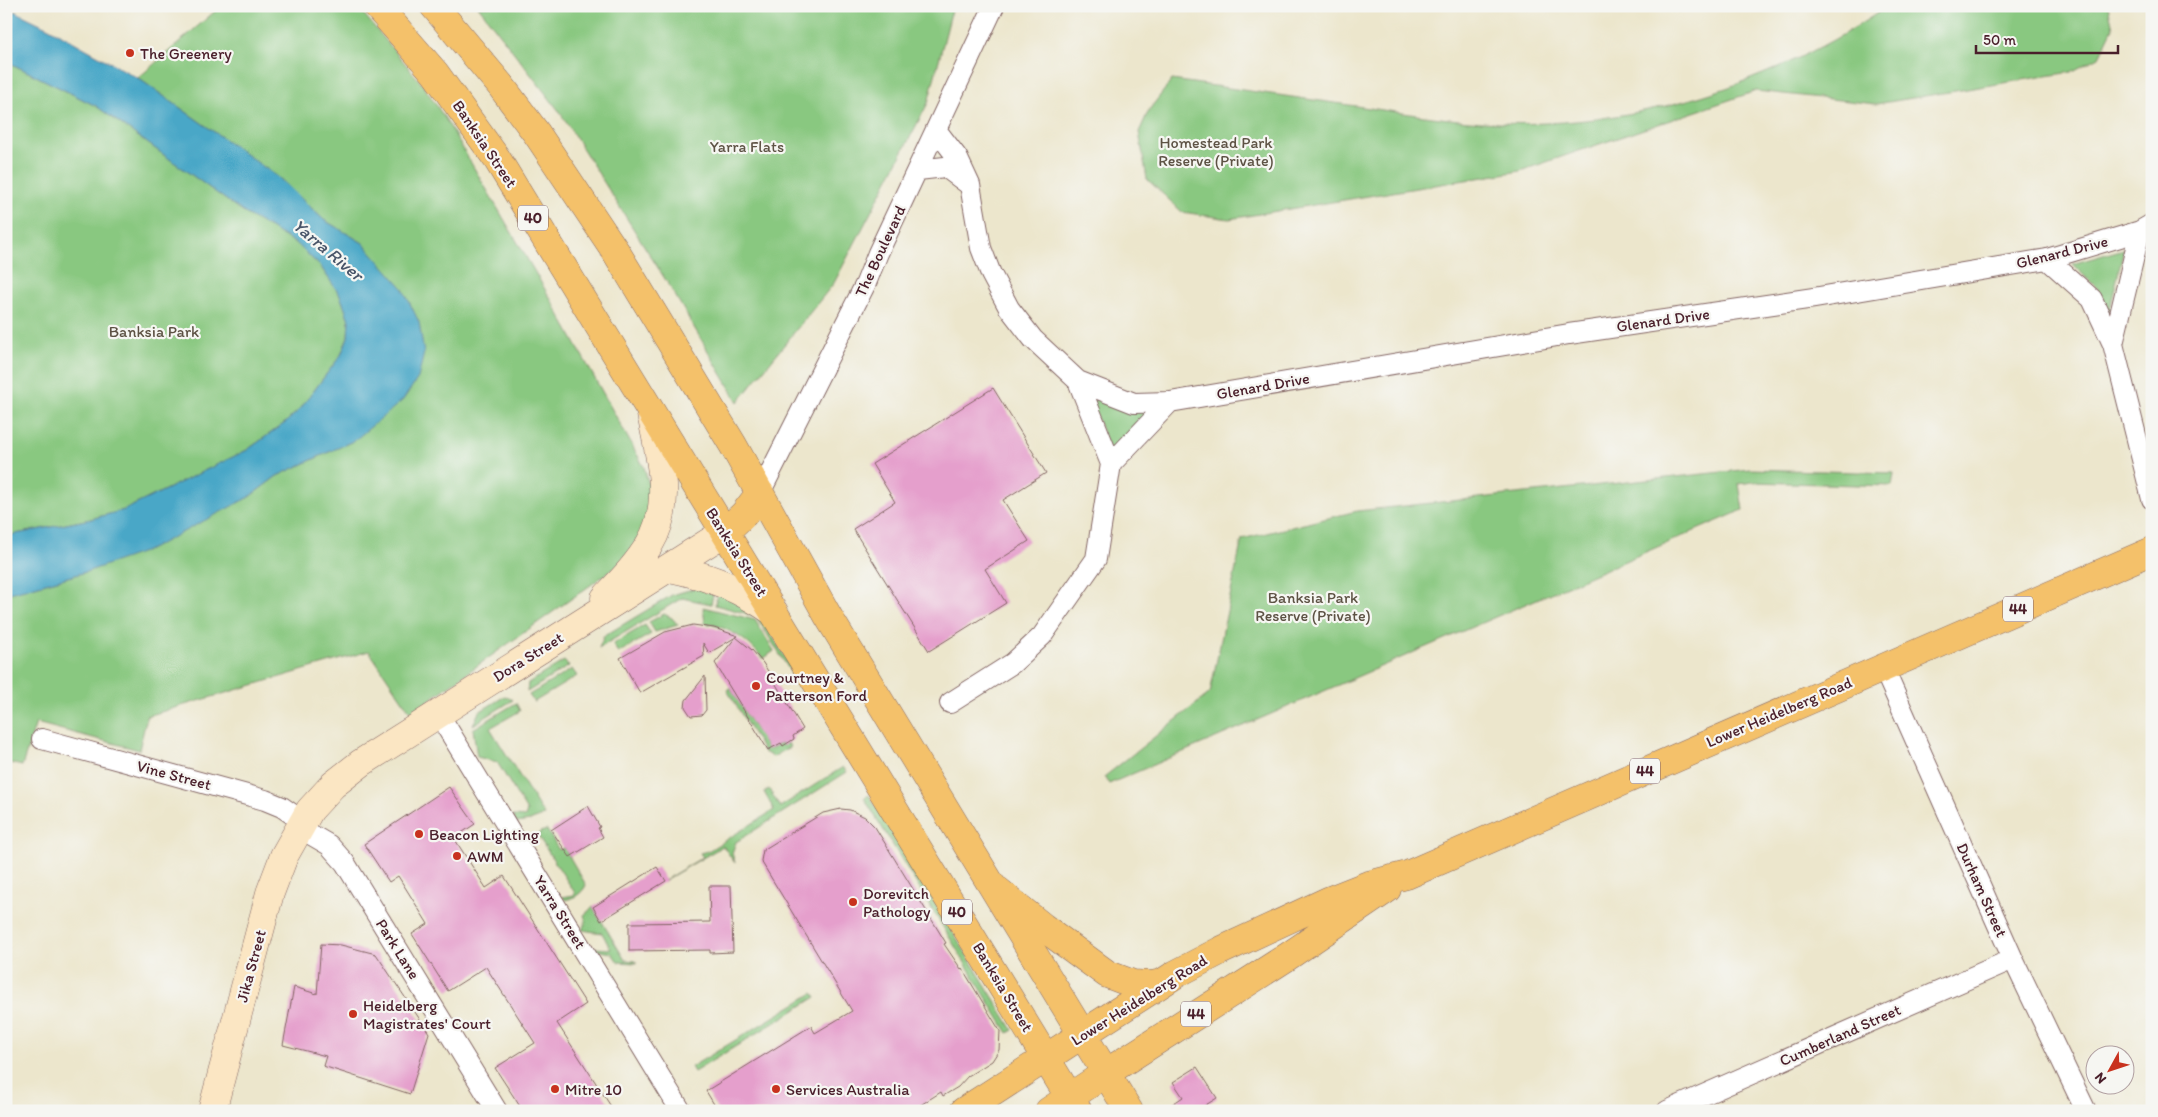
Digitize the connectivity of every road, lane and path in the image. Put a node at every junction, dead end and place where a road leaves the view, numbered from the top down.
1 (377, 6) edge
2 (434, 6) edge
3 (994, 6) edge
4 (937, 130) junction
5 (918, 170) junction
6 (970, 185) junction
7 (2146, 227) edge
8 (2047, 259) junction
9 (2113, 344) junction
10 (1078, 381) junction
11 (1170, 402) junction
12 (650, 410) junction
13 (1111, 464) junction
14 (760, 493) junction
15 (2152, 499) edge
16 (725, 532) junction
17 (2152, 551) edge
18 (670, 568) junction
19 (774, 612) junction
20 (583, 624) junction
21 (1883, 667) junction
22 (950, 702) dead end
23 (438, 713) junction
24 (42, 739) dead end
25 (300, 824) junction
26 (1406, 875) junction
27 (993, 887) junction
28 (2013, 959) junction
29 (1162, 982) junction
30 (1082, 1034) junction
31 (1046, 1058) junction
32 (1106, 1073) junction
33 (1066, 1106) edge
34 (212, 1111) edge
35 (497, 1111) edge
36 (682, 1111) edge
37 (964, 1111) edge
38 (1129, 1111) edge
39 (1667, 1111) edge
40 (2086, 1111) edge

1 - 12 main road, Banksia Street / 40
2 - 14 main road, 40
3 - 4 street, The Boulevard
4 - 5 street, The Boulevard
4 - 6 street, Glenard Drive
5 - 6 street
5 - 14 street, The Boulevard
6 - 10 street, Glenard Drive
7 - 8 street, Glenard Drive
7 - 9 street
8 - 9 street
8 - 11 street, Glenard Drive
9 - 15 street
10 - 11 street, Glenard Drive
10 - 13 street, Glenard Drive
11 - 13 street
12 - 16 main road, Banksia Street / 40
12 - 20 main road
13 - 22 street
14 - 16 main road, Dora Street
14 - 27 main road, 40
16 - 18 main road, Dora Street
16 - 19 main road, Banksia Street / 40
17 - 21 main road, Lower Heidelberg Road / 44
18 - 19 main road
18 - 20 main road, Dora Street
19 - 31 main road, Banksia Street / 40
20 - 23 main road, Dora Street
21 - 26 main road, Lower Heidelberg Road / 44
21 - 28 street, Durham Street
23 - 25 main road, Dora Street
23 - 36 street, Yarra Street
24 - 25 street, Vine Street
25 - 34 main road, Jika Street
25 - 35 street, Park Lane
26 - 29 main road, Lower Heidelberg Road / 44
26 - 32 main road, Lower Heidelberg Road / 44
27 - 29 main road
27 - 30 main road, 40
28 - 39 street, Cumberland Street
28 - 40 street, Durham Street
29 - 30 main road, Lower Heidelberg Road / 44
30 - 31 main road, Lower Heidelberg Road / 44
30 - 32 main road, 40
31 - 33 main road, Banksia Street / 40
31 - 37 main road, Lower Heidelberg Road / 44
32 - 33 main road, Lower Heidelberg Road / 44
32 - 38 main road, 40

